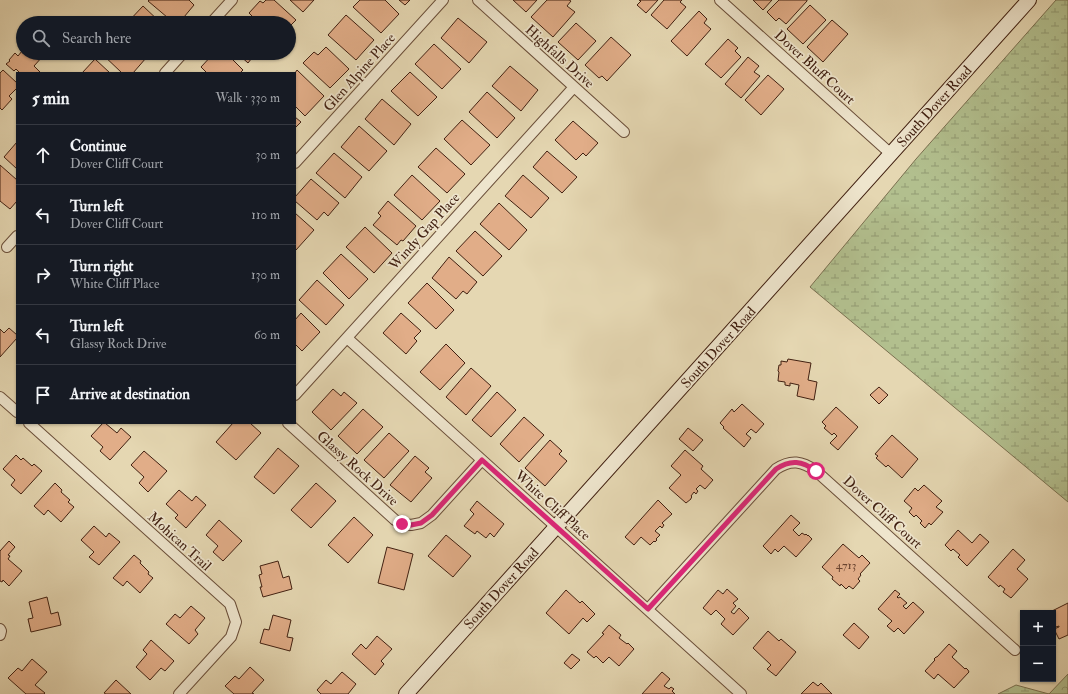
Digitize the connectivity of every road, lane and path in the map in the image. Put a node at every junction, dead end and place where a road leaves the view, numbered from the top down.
1 (232, 0) edge
2 (443, 0) edge
3 (478, 0) edge
4 (720, 0) edge
5 (1029, 0) edge
6 (217, 16) edge
7 (177, 60) edge
8 (166, 72) edge
9 (574, 87) junction
10 (624, 132) dead end
11 (891, 154) junction
12 (296, 162) edge
13 (16, 237) edge
14 (7, 247) dead end
15 (347, 338) junction
16 (296, 394) edge
17 (0, 397) edge
18 (16, 411) edge
19 (30, 424) edge
20 (289, 424) edge
21 (482, 460) junction
22 (556, 527) junction
23 (648, 609) junction
24 (0, 629) edge
25 (0, 635) edge
26 (1015, 650) dead end
27 (179, 694) edge
28 (406, 694) edge
29 (741, 694) edge

1 - 6 street
2 - 12 street, Glen Alpine Place
3 - 9 street, Highfalls Drive
4 - 11 street, Dover Bluff Court
5 - 11 street, South Dover Road
7 - 8 street
9 - 10 street, Highfalls Drive
9 - 15 street, Windy Gap Place
11 - 22 street, South Dover Road
13 - 14 street
15 - 16 street, Windy Gap Place
15 - 21 street, White Cliff Place
17 - 18 street
19 - 27 street, Mohican Trail
20 - 21 street, Glassy Rock Drive
21 - 22 street, White Cliff Place
22 - 23 street, White Cliff Place
22 - 28 street, South Dover Road
23 - 26 street, Dover Cliff Court
23 - 29 street, White Cliff Place
24 - 25 street

